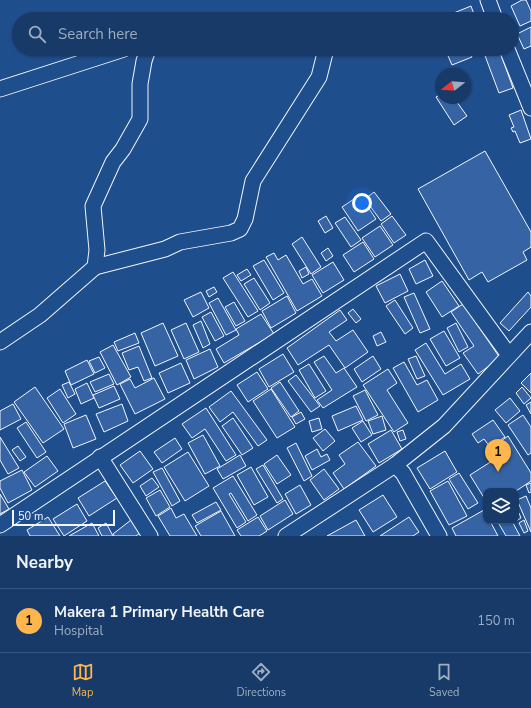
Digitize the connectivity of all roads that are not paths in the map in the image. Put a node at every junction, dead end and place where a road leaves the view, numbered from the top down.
1 (492, 2) edge
2 (494, 12) edge
3 (102, 56) edge
4 (146, 56) edge
5 (324, 56) edge
6 (510, 56) edge
7 (0, 88) edge
8 (531, 108) edge
9 (95, 267) junction
10 (531, 332) edge
11 (0, 342) edge
12 (509, 355) junction
13 (100, 457) junction
14 (394, 466) junction
15 (0, 525) edge
16 (150, 536) edge
17 (286, 536) edge
18 (439, 536) edge

1 - 2 street
3 - 7 street
4 - 9 street
5 - 9 street
6 - 8 street
9 - 11 street
10 - 12 street
12 - 13 street
12 - 14 street
13 - 15 street
13 - 16 street
14 - 17 street
14 - 18 street

